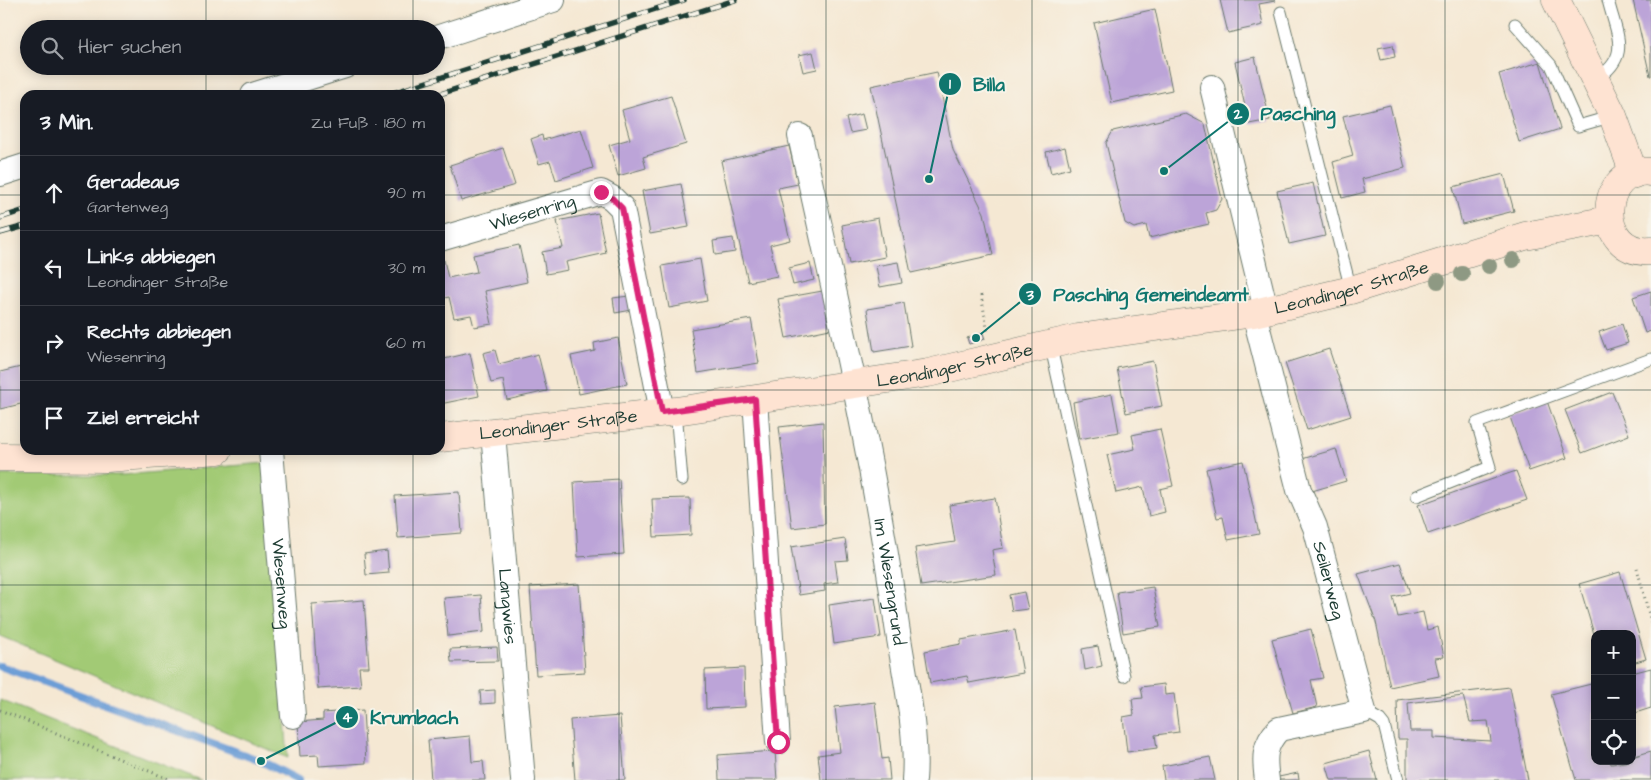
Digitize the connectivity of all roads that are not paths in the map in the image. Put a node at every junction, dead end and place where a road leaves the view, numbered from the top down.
1 (553, 0) edge
2 (1556, 0) edge
3 (1608, 0) edge
4 (1281, 12) dead end
5 (1515, 24) dead end
6 (445, 35) edge
7 (316, 75) edge
8 (1594, 80) junction
9 (1212, 87) dead end
10 (269, 90) edge
11 (1613, 116) junction
12 (800, 136) dead end
13 (20, 168) edge
14 (1642, 173) edge
15 (0, 174) edge
16 (1609, 220) junction
17 (445, 238) edge
18 (1651, 251) edge
19 (1351, 290) junction
20 (1260, 312) junction
21 (1050, 344) junction
22 (1651, 359) edge
23 (855, 384) junction
24 (755, 399) junction
25 (669, 412) junction
26 (493, 434) junction
27 (445, 438) edge
28 (148, 455) edge
29 (271, 455) edge
30 (0, 457) edge
31 (682, 480) dead end
32 (1417, 496) dead end
33 (1124, 676) dead end
34 (1364, 712) junction
35 (294, 716) dead end
36 (778, 742) dead end
37 (523, 780) edge
38 (914, 780) edge
39 (1267, 780) edge
40 (1398, 780) edge

1 - 6 street
2 - 8 street
3 - 8 lane
4 - 19 lane
5 - 11 lane
7 - 10 street
8 - 11 street
9 - 20 street, Seilerweg
11 - 14 street
12 - 23 street, Leondinger Straße
13 - 15 street
14 - 16 street
16 - 18 street
16 - 19 street, Leondinger Straße
17 - 25 street, Wiesenring
19 - 20 street, Leondinger Straße
20 - 21 street, Leondinger Straße
20 - 34 street, Seilerweg
21 - 23 street, Leondinger Straße
21 - 33 lane
22 - 32 lane
23 - 24 street, Leondinger Straße
23 - 38 street, Im Wiesengrund
24 - 25 street, Leondinger Straße
24 - 36 street
25 - 26 street, Leondinger Straße
25 - 31 lane
26 - 27 street, Leondinger Straße
26 - 37 street, Langwies
28 - 30 street
29 - 35 street, Wiesenweg
34 - 39 street
34 - 40 lane

